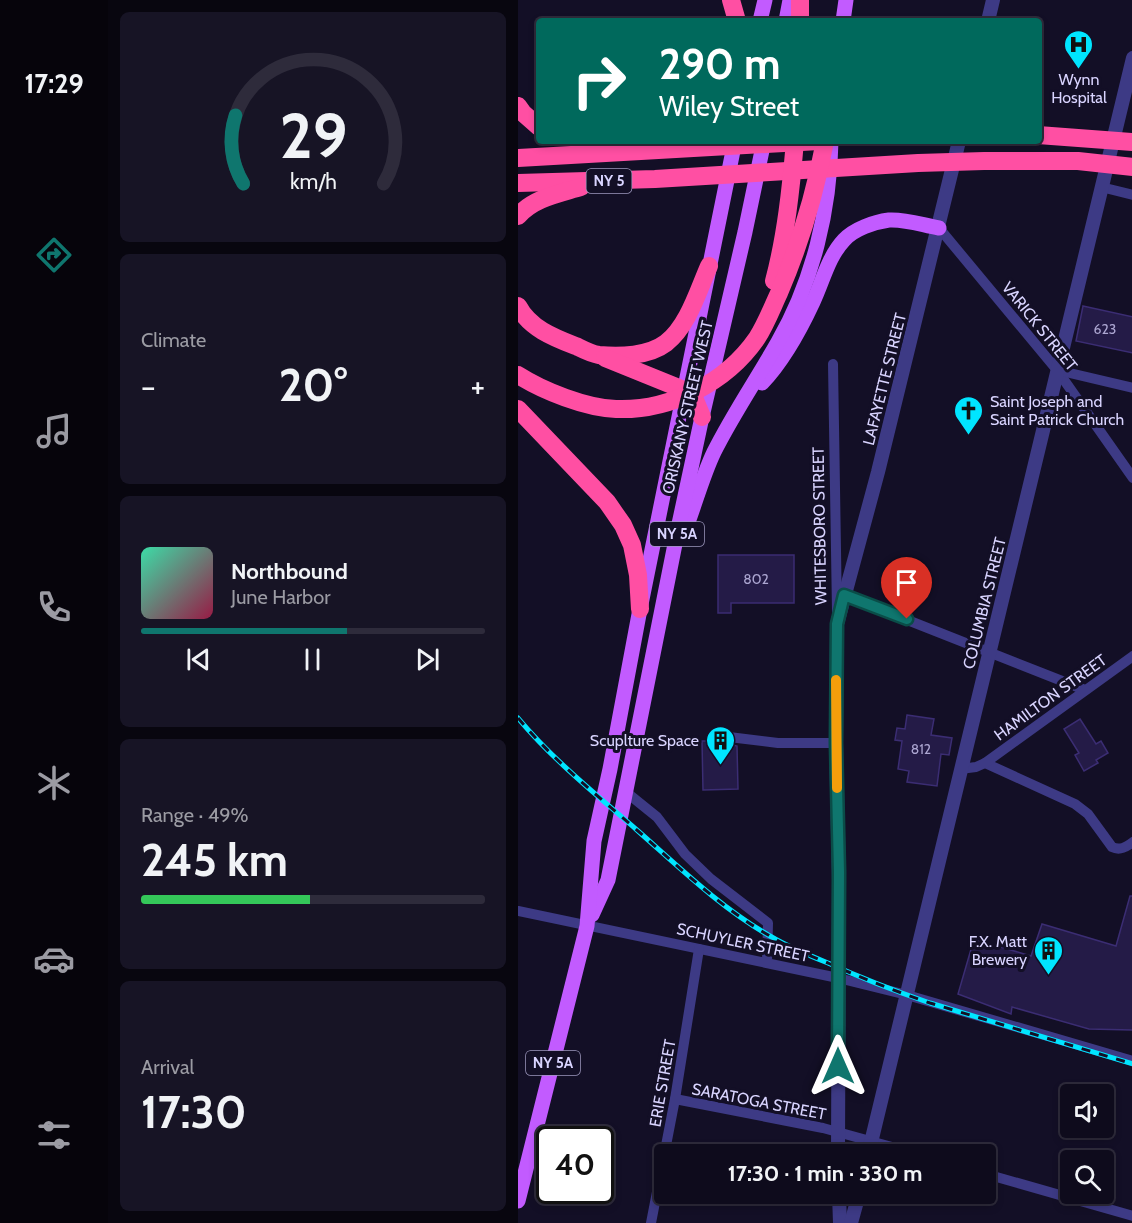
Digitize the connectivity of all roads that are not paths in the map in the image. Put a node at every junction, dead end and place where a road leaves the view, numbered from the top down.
1 (731, 0) edge
2 (765, 0) edge
3 (790, 0) edge
4 (800, 0) edge
5 (846, 0) edge
6 (993, 0) edge
7 (736, 18) edge
8 (761, 18) edge
9 (787, 18) edge
10 (800, 18) edge
11 (843, 18) edge
12 (989, 18) edge
13 (1133, 58) edge
14 (518, 106) edge
15 (536, 124) edge
16 (1042, 135) edge
17 (1133, 142) edge
18 (577, 144) edge
19 (734, 144) edge
20 (763, 144) edge
21 (767, 144) edge
22 (795, 144) edge
23 (824, 144) edge
24 (832, 144) edge
25 (958, 144) edge
26 (643, 151) junction
27 (518, 158) edge
28 (1133, 167) edge
29 (599, 181) junction
30 (518, 183) edge
31 (1101, 187) junction
32 (1133, 195) edge
33 (518, 216) edge
34 (939, 228) junction
35 (709, 267) junction
36 (518, 306) edge
37 (597, 355) junction
38 (734, 364) junction
39 (833, 364) dead end
40 (1057, 370) junction
41 (518, 375) edge
42 (1133, 388) edge
43 (684, 390) junction
44 (744, 399) junction
45 (518, 409) edge
46 (702, 417) junction
47 (1133, 478) edge
48 (670, 570) junction
49 (844, 595) junction
50 (640, 609) junction
51 (837, 624) junction
52 (990, 652) junction
53 (1133, 656) edge
54 (1085, 690) junction
55 (729, 737) dead end
56 (836, 743) junction
57 (985, 763) junction
58 (960, 769) junction
59 (626, 792) junction
60 (1133, 842) edge
61 (518, 911) edge
62 (587, 926) junction
63 (699, 949) junction
64 (767, 962) junction
65 (838, 978) junction
66 (907, 995) junction
67 (1133, 1062) edge
68 (675, 1100) junction
69 (838, 1132) junction
70 (872, 1141) junction
71 (838, 1144) edge
72 (871, 1144) edge
73 (882, 1144) edge
74 (996, 1177) edge
75 (518, 1201) edge
76 (839, 1204) edge
77 (856, 1204) edge
78 (1133, 1216) edge
79 (651, 1223) edge
80 (840, 1223) edge
81 (851, 1223) edge

1 - 7 highway
2 - 8 main road
3 - 9 main road
4 - 10 highway
5 - 11 main road
6 - 12 street
13 - 31 street, COLUMBIA STREET
14 - 15 highway
16 - 17 highway
18 - 26 highway
19 - 35 main road, ORISKANY STREET WEST / NY 5A
20 - 46 main road, ORISKANY STREET WEST / NY 5A
21 - 26 highway, NY 5
22 - 38 highway
23 - 38 highway
24 - 44 main road
25 - 34 street, LAFAYETTE STREET
26 - 27 highway, NY 5
28 - 29 highway, NY 5
29 - 30 highway, NY 5
29 - 33 highway
31 - 32 street
31 - 40 street, COLUMBIA STREET
34 - 40 street, VARICK STREET
34 - 44 main road
34 - 49 street, LAFAYETTE STREET
35 - 37 highway
35 - 43 main road, ORISKANY STREET WEST / NY 5A
36 - 37 highway
37 - 43 highway
38 - 41 highway
39 - 51 street, WHITESBORO STREET
40 - 42 street
40 - 47 street, VARICK STREET
40 - 52 street, COLUMBIA STREET
43 - 46 highway
43 - 50 main road, ORISKANY STREET WEST / NY 5A
44 - 48 main road
45 - 50 highway
46 - 48 main road, ORISKANY STREET WEST / NY 5A
48 - 59 main road, ORISKANY STREET WEST / NY 5A
49 - 51 street, LAFAYETTE STREET
49 - 52 street
50 - 62 main road, ORISKANY STREET WEST / NY 5A
51 - 56 street, WHITESBORO STREET
52 - 54 street
52 - 58 street, COLUMBIA STREET
53 - 54 street, HAMILTON STREET
54 - 57 street, HAMILTON STREET
55 - 56 street
56 - 65 street, WHITESBORO STREET
57 - 58 street
57 - 60 street
58 - 66 street, COLUMBIA STREET
59 - 62 main road, ORISKANY STREET WEST / NY 5A
59 - 64 street
61 - 62 street, SCHUYLER STREET
62 - 63 street, SCHUYLER STREET
62 - 75 main road, ORISKANY STREET WEST / NY 5A
63 - 64 street, SCHUYLER STREET
63 - 68 street, ERIE STREET
64 - 65 street, SCHUYLER STREET
65 - 66 street, SCHUYLER STREET
65 - 69 street, WHITESBORO STREET
66 - 67 street, SCHUYLER STREET
66 - 70 street, COLUMBIA STREET
68 - 69 street, SARATOGA STREET
68 - 79 street, ERIE STREET
69 - 70 street, SARATOGA STREET
69 - 71 street, WHITESBORO STREET
70 - 72 street, COLUMBIA STREET
70 - 73 street, SARATOGA STREET
74 - 78 street
76 - 80 street
77 - 81 street

